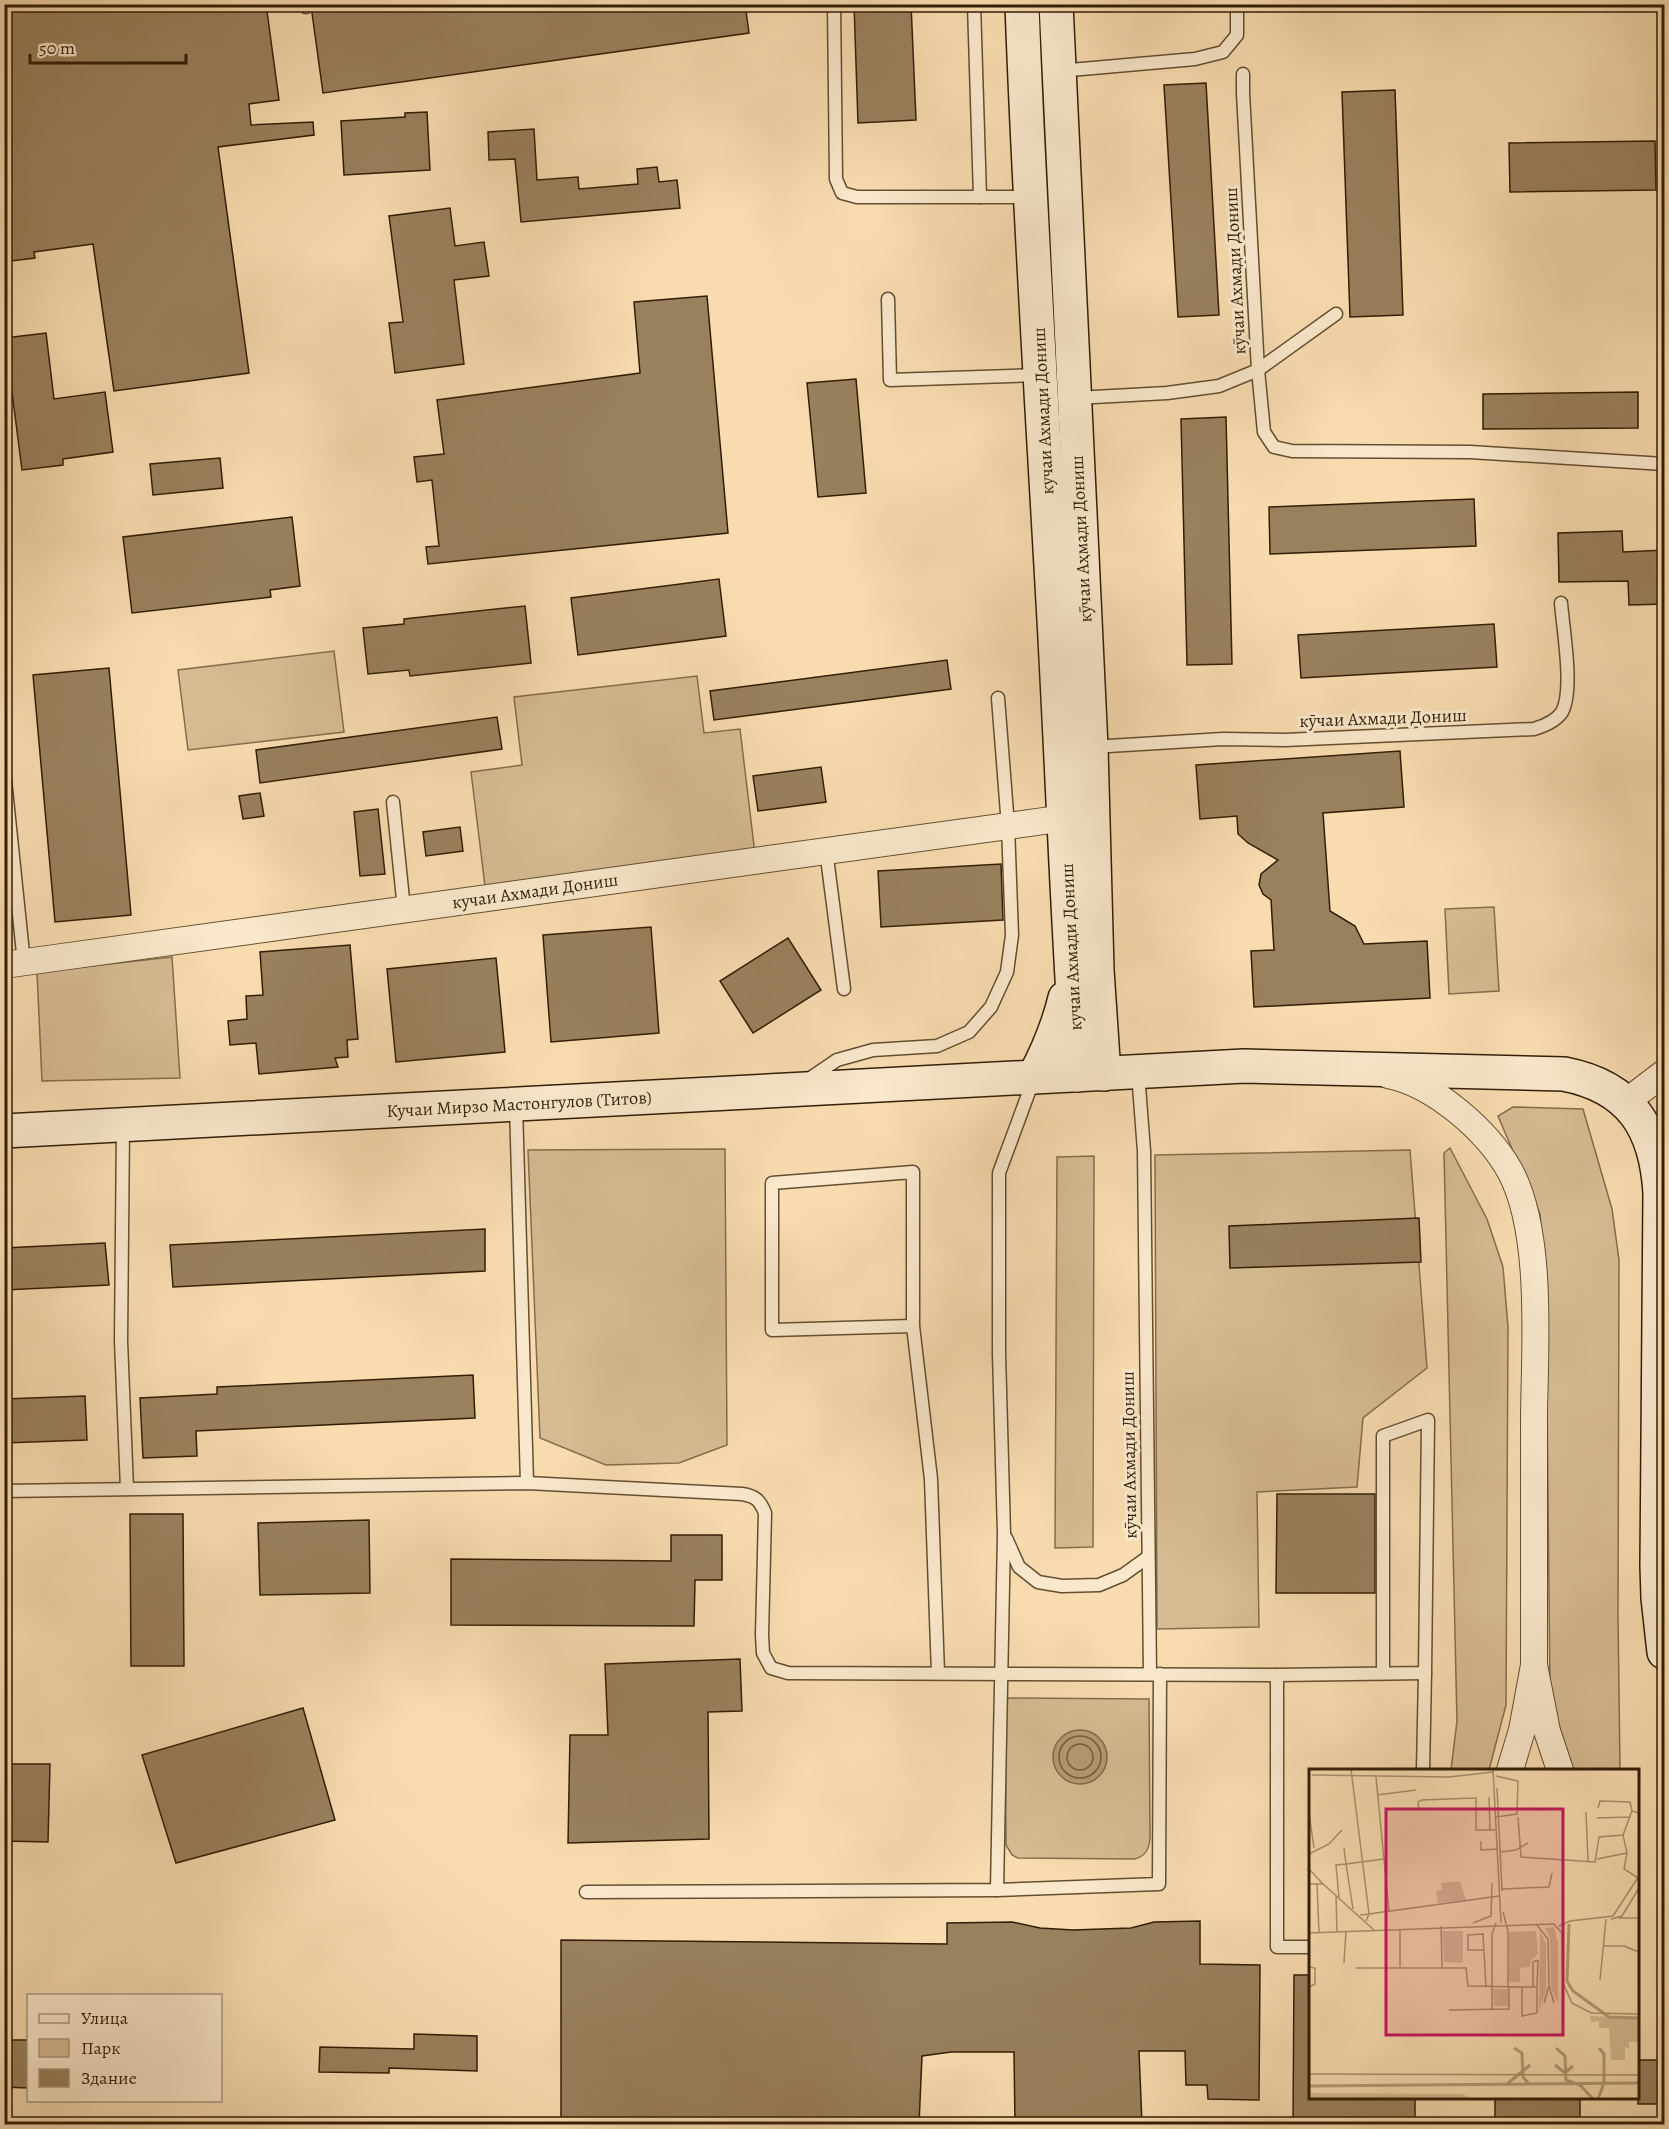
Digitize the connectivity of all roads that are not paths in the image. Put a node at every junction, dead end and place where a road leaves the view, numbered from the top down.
1 (834, 4) edge
2 (975, 4) edge
3 (1022, 4) edge
4 (1056, 4) edge
5 (1237, 4) edge
6 (1042, 72) junction
7 (1243, 74) dead end
8 (980, 197) junction
9 (1029, 197) junction
10 (888, 299) dead end
11 (1336, 314) dead end
12 (1258, 370) junction
13 (1041, 375) junction
14 (1074, 398) junction
15 (1665, 464) edge
16 (1561, 603) dead end
17 (998, 698) dead end
18 (1091, 747) junction
19 (4, 770) edge
20 (393, 802) dead end
21 (1065, 818) junction
22 (1008, 826) junction
23 (826, 850) junction
24 (404, 909) junction
25 (14, 964) edge
26 (1084, 970) junction
27 (844, 989) dead end
28 (1358, 1070) junction
29 (1137, 1072) junction
30 (1665, 1072) edge
31 (1091, 1074) junction
32 (1034, 1077) junction
33 (792, 1090) junction
34 (1626, 1102) junction
35 (516, 1105) junction
36 (123, 1124) junction
37 (4, 1131) edge
38 (913, 1326) junction
39 (527, 1483) junction
40 (127, 1489) junction
41 (4, 1491) edge
42 (1004, 1534) junction
43 (1148, 1557) junction
44 (1665, 1652) edge
45 (1534, 1665) junction
46 (938, 1673) junction
47 (1002, 1673) junction
48 (1425, 1673) junction
49 (1155, 1674) junction
50 (1383, 1674) junction
51 (1277, 1675) junction
52 (1423, 1769) edge
53 (1510, 1769) edge
54 (1560, 1769) edge
55 (997, 1890) junction
56 (586, 1892) dead end
57 (1309, 1947) edge

1 - 8 lane
2 - 8 lane
3 - 6 street, кучаи Ахмади Дониш
4 - 6 street, кӯчаи Аҳмади Дониш
5 - 6 lane
6 - 9 street, кучаи Ахмади Дониш
6 - 14 street, кӯчаи Аҳмади Дониш
7 - 12 lane, кӯчаи Ахмади Дониш
8 - 9 lane
9 - 13 street, кучаи Ахмади Дониш
10 - 13 lane
11 - 12 lane
12 - 14 lane
12 - 15 lane, кӯчаи Ахмади Дониш
13 - 21 street, кучаи Ахмади Дониш
14 - 18 street, кӯчаи Аҳмади Дониш
16 - 18 lane, кӯчаи Ахмади Дониш
17 - 22 lane
18 - 26 street, кӯчаи Аҳмади Дониш
19 - 25 lane
20 - 24 lane
21 - 22 street, кучаи Ахмади Дониш
21 - 26 street, кучаи Ахмади Дониш
22 - 23 street, кучаи Ахмади Дониш
22 - 33 lane
23 - 24 street, кучаи Ахмади Дониш
23 - 27 lane
24 - 25 street, кучаи Ахмади Дониш
26 - 29 street
26 - 31 street, кучаи Ахмади Дониш
26 - 32 street
28 - 29 street, Кучаи Мирзо Мастонгулов (Титов)
28 - 34 street, Кучаи Мирзо Мастонгулов (Титов)
28 - 45 street
29 - 31 street, Кучаи Мирзо Мастонгулов (Титов)
29 - 43 lane, кӯчаи Ахмади Дониш
30 - 34 street
31 - 32 street, Кучаи Мирзо Мастонгулов (Титов)
32 - 33 street, Кучаи Мирзо Мастонгулов (Титов)
32 - 42 lane, кӯчаи Ахмади Дониш
33 - 35 street, Кучаи Мирзо Мастонгулов (Титов)
34 - 44 street
35 - 36 street, Кучаи Мирзо Мастонгулов (Титов)
35 - 39 lane
36 - 37 street, Кучаи Мирзо Мастонгулов (Титов)
36 - 40 lane
38 - 38 lane
38 - 46 lane
39 - 40 lane
39 - 46 lane
40 - 41 lane
42 - 43 lane, кӯчаи Ахмади Дониш
42 - 47 lane
43 - 49 lane
45 - 53 street
45 - 54 street
46 - 47 lane
47 - 49 lane
47 - 55 lane
48 - 50 lane
48 - 50 lane
48 - 52 lane
49 - 51 lane
49 - 55 lane
50 - 51 lane
51 - 57 lane
55 - 56 lane

